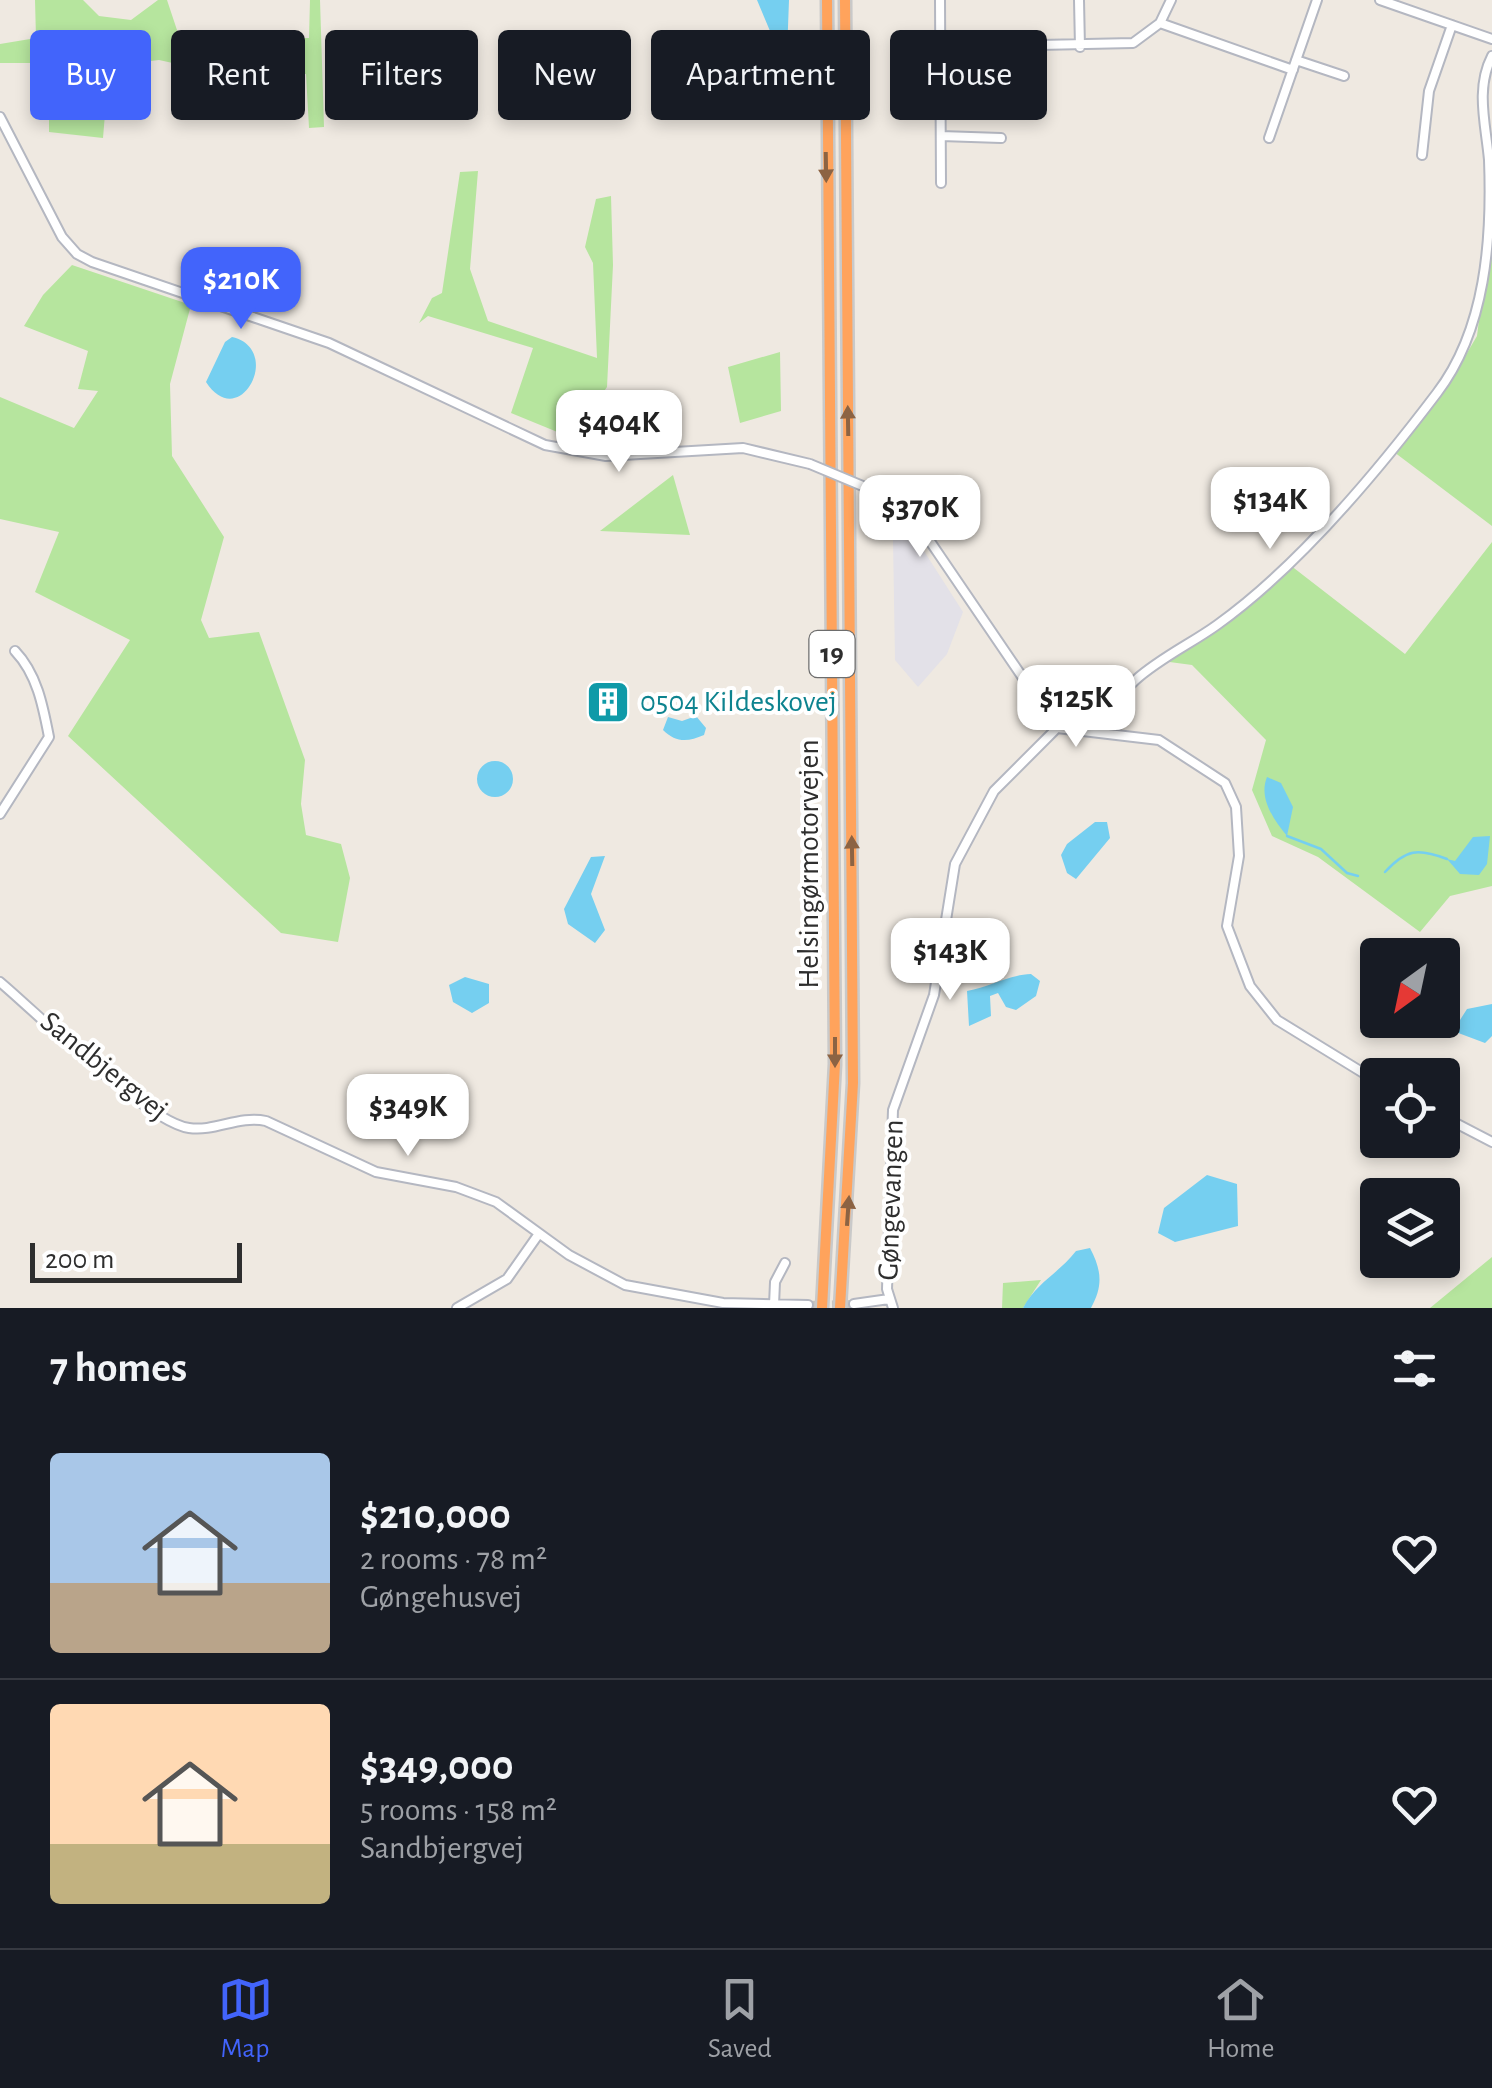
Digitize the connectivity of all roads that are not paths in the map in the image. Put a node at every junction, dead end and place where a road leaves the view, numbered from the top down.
1 (820, 0) edge
2 (827, 0) edge
3 (845, 0) edge
4 (940, 0) edge
5 (1080, 0) edge
6 (1171, 0) edge
7 (1317, 0) edge
8 (1380, 0) edge
9 (1395, 2) edge
10 (1160, 24) junction
11 (1452, 25) junction
12 (823, 30) edge
13 (826, 30) edge
14 (940, 30) edge
15 (1492, 39) edge
16 (1047, 47) edge
17 (1080, 47) junction
18 (1492, 56) edge
19 (1296, 60) junction
20 (1293, 70) junction
21 (1344, 76) dead end
22 (0, 116) edge
23 (826, 120) edge
24 (940, 120) edge
25 (940, 136) junction
26 (1002, 138) dead end
27 (1270, 138) dead end
28 (1422, 155) dead end
29 (940, 183) dead end
30 (15, 651) dead end
31 (1057, 728) junction
32 (1104, 731) junction
33 (0, 814) edge
34 (0, 982) edge
35 (1360, 1071) edge
36 (1460, 1125) edge
37 (1492, 1142) edge
38 (538, 1235) junction
39 (785, 1262) dead end
40 (889, 1298) junction
41 (854, 1304) dead end
42 (774, 1305) junction
43 (808, 1306) dead end
44 (457, 1308) edge
45 (822, 1308) edge
46 (840, 1308) edge
47 (894, 1308) edge

1 - 12 highway
2 - 13 highway, Helsingørmotorvejen / 19
46 -> 3 highway, Helsingørmotorvejen / 19
4 - 14 street
5 - 17 street
6 - 10 street
7 - 19 street
8 - 9 street
9 - 11 street
10 - 17 street
10 - 20 street
11 - 15 street
11 - 28 street
16 - 17 street
18 - 32 street
19 - 20 street
19 - 21 street
20 - 27 street
22 - 31 street, bridge
23 -> 45 highway, Helsingørmotorvejen / 19
24 - 25 street
25 - 26 street
25 - 29 street
30 - 33 street
31 - 32 street
31 - 40 street, Gøngevangen
32 - 35 street
34 - 38 street, Sandbjergvej
36 - 37 street
38 - 42 street, Sandbjergvej
38 - 44 street
39 - 42 street
40 - 41 street
40 - 47 street
42 - 43 street, Sandbjergvej

